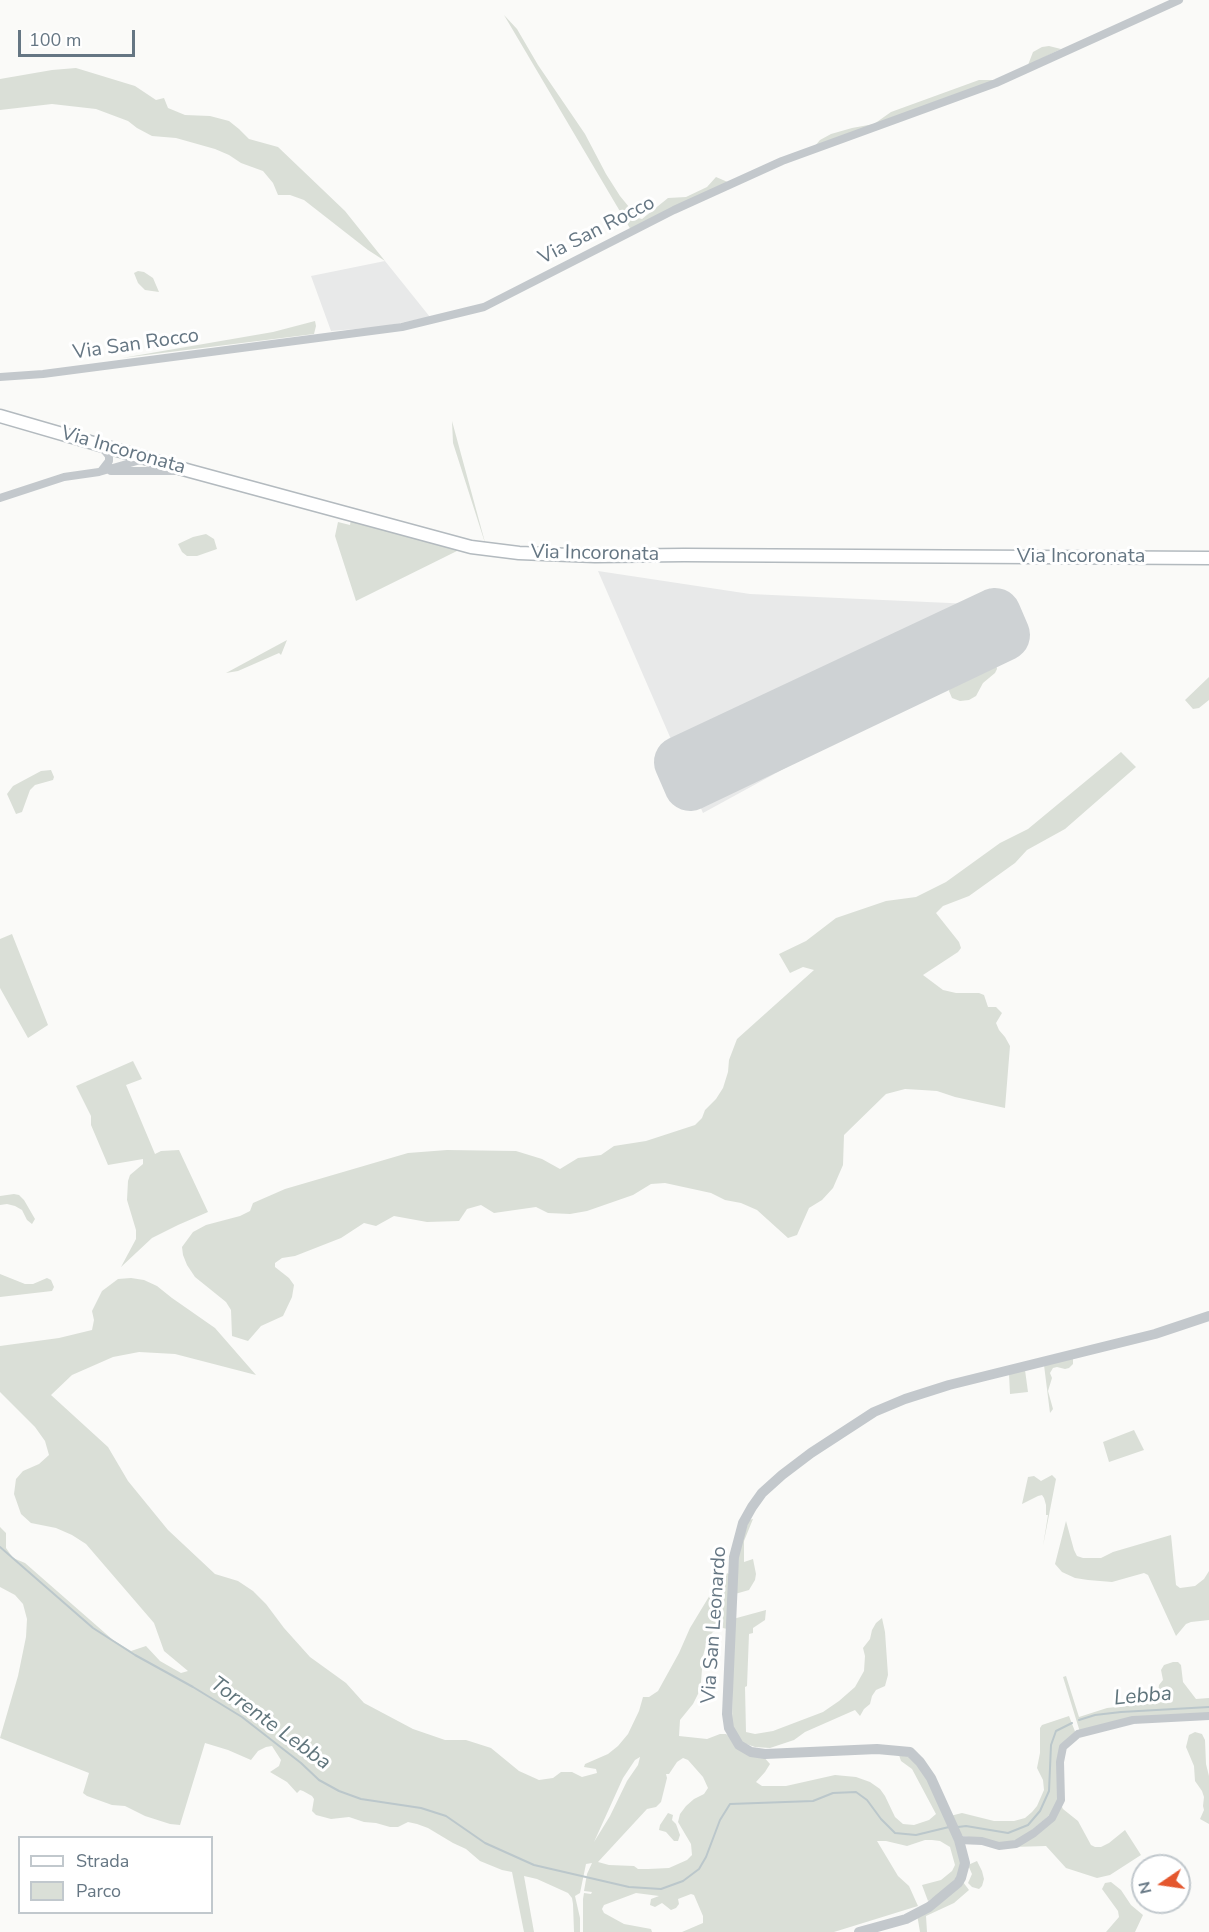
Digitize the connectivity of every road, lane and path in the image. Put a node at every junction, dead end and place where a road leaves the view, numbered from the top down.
1 (1179, 0) edge
2 (0, 377) edge
3 (0, 416) edge
4 (99, 445) junction
5 (148, 458) junction
6 (128, 471) junction
7 (190, 471) junction
8 (99, 472) junction
9 (0, 498) edge
10 (1209, 558) edge
11 (1209, 1316) edge
12 (1209, 1716) edge
13 (957, 1836) junction
14 (859, 1932) edge

1 - 2 street, Via San Rocco
3 - 4 main road, Via Incoronata
4 - 5 main road, Via Incoronata
4 - 8 street
5 - 6 street
5 - 7 main road, Via Incoronata
5 - 8 street
6 - 7 street
6 - 8 street
7 - 10 main road, Via Incoronata
8 - 9 street
11 - 13 street, Via San Leonardo
12 - 13 street
13 - 14 street, Via San Leonardo

